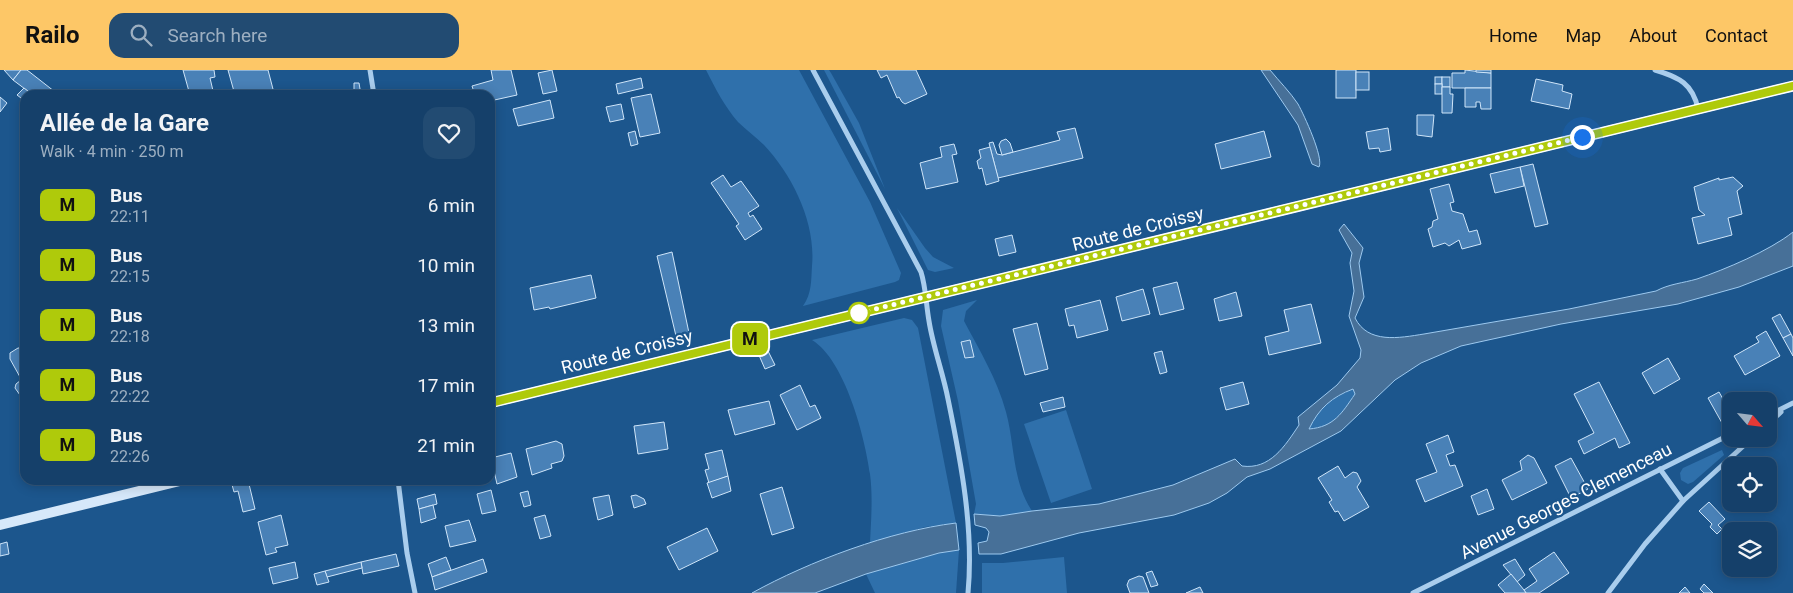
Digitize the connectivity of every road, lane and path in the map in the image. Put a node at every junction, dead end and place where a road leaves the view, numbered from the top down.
1 (370, 70) edge
2 (813, 70) edge
3 (1655, 70) edge
4 (1793, 86) edge
5 (373, 90) edge
6 (1698, 109) junction
7 (927, 298) junction
8 (495, 402) edge
9 (1793, 403) edge
10 (1787, 406) junction
11 (1778, 410) edge
12 (1778, 414) edge
13 (1722, 438) edge
14 (1741, 448) edge
15 (1660, 469) junction
16 (164, 485) edge
17 (399, 485) edge
18 (1683, 501) junction
19 (0, 525) edge
20 (415, 593) edge
21 (968, 593) edge
22 (1413, 593) edge
23 (1608, 593) edge

1 - 5 street
2 - 7 street
3 - 6 street
4 - 6 main road, Route de Croissy
6 - 7 main road, Route de Croissy
7 - 8 main road, Route de Croissy
7 - 21 street
9 - 10 street
10 - 11 street
10 - 12 street
13 - 15 street, Avenue Georges Clemenceau
14 - 18 street
15 - 18 street
15 - 22 street, Avenue Georges Clemenceau
16 - 19 main road
17 - 20 street
18 - 23 street

